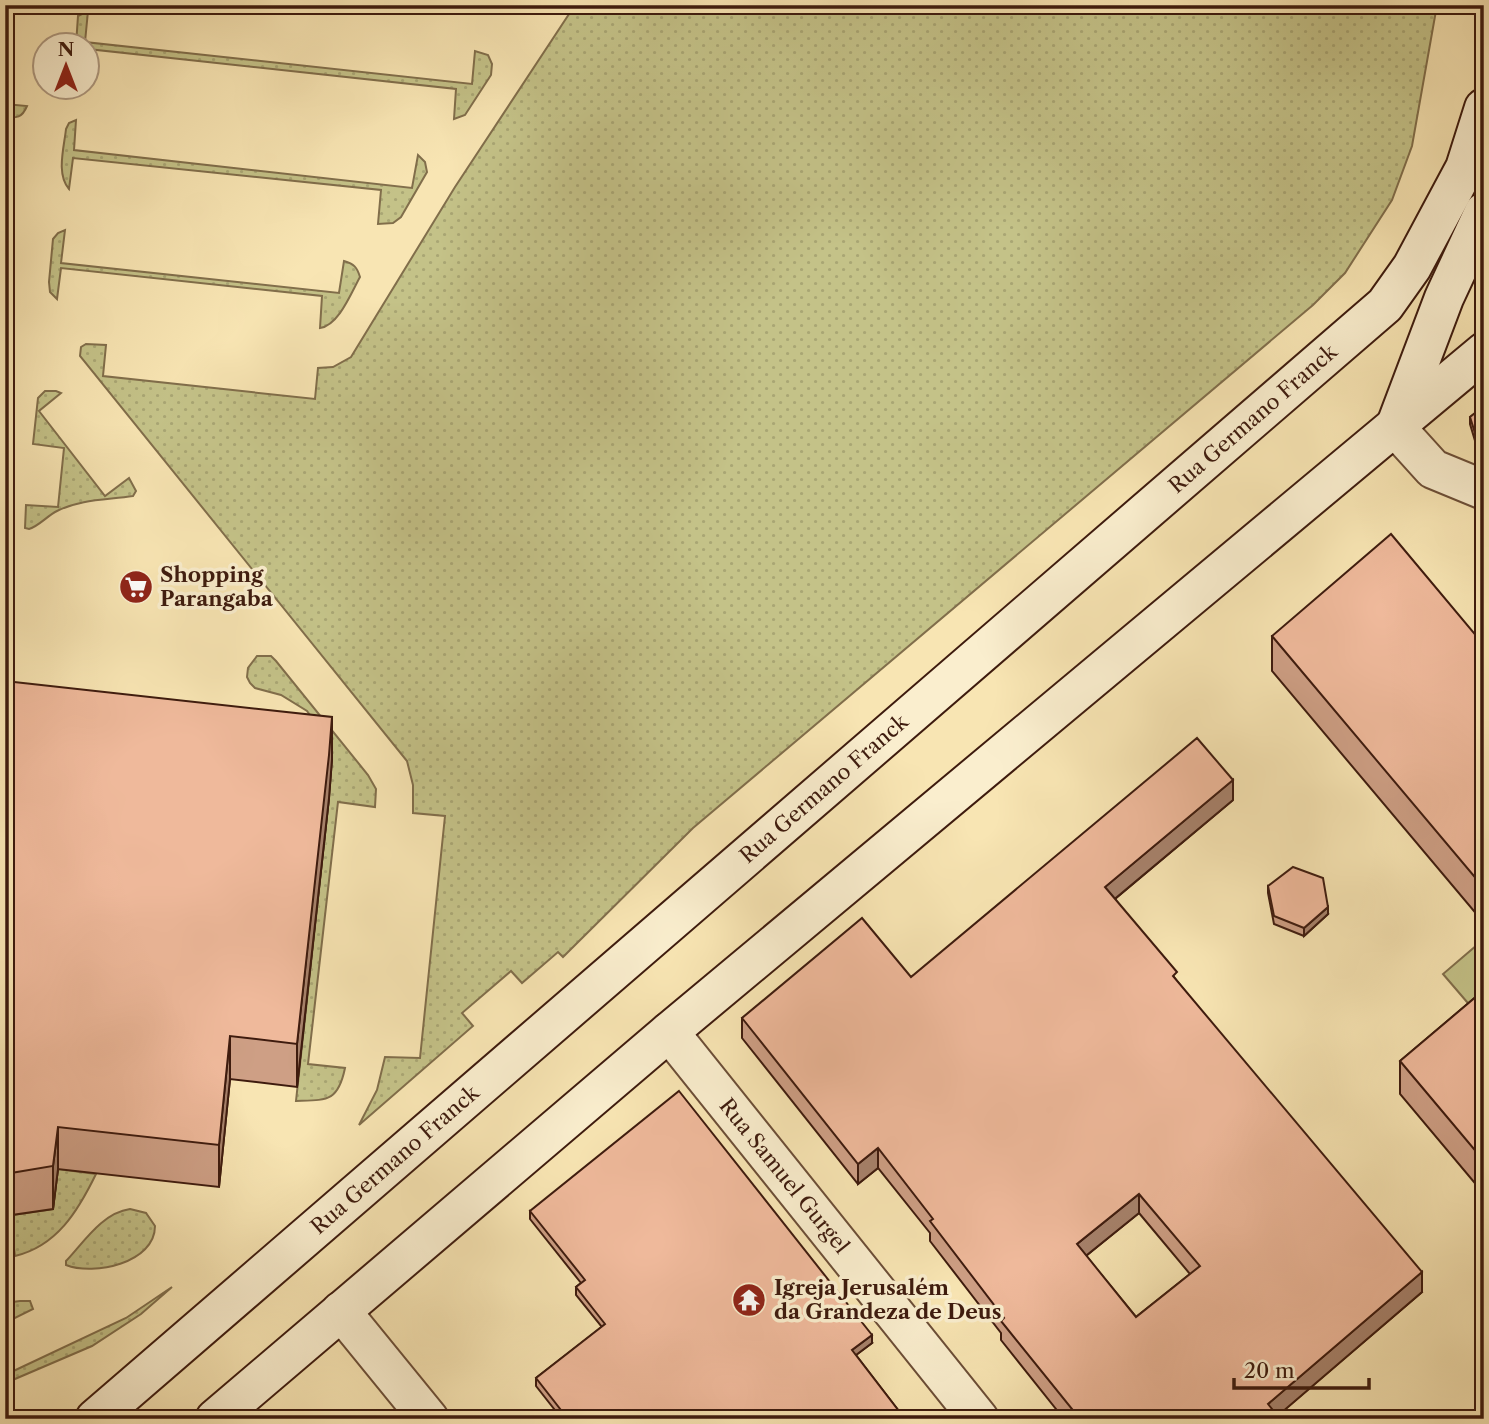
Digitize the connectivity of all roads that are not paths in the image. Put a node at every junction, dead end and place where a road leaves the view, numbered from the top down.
1 (1484, 108) edge
2 (1484, 212) edge
3 (1484, 352) edge
4 (1395, 427) junction
5 (1484, 490) edge
6 (669, 1032) junction
7 (341, 1311) junction
8 (95, 1419) edge
9 (215, 1419) edge
10 (429, 1419) edge
11 (979, 1419) edge

1 - 8 main road, Rua Germano Franck
2 - 4 main road
3 - 4 main road
4 - 5 main road
4 - 6 main road
6 - 7 main road
6 - 11 main road, Rua Samuel Gurgel
7 - 9 main road
7 - 10 main road

